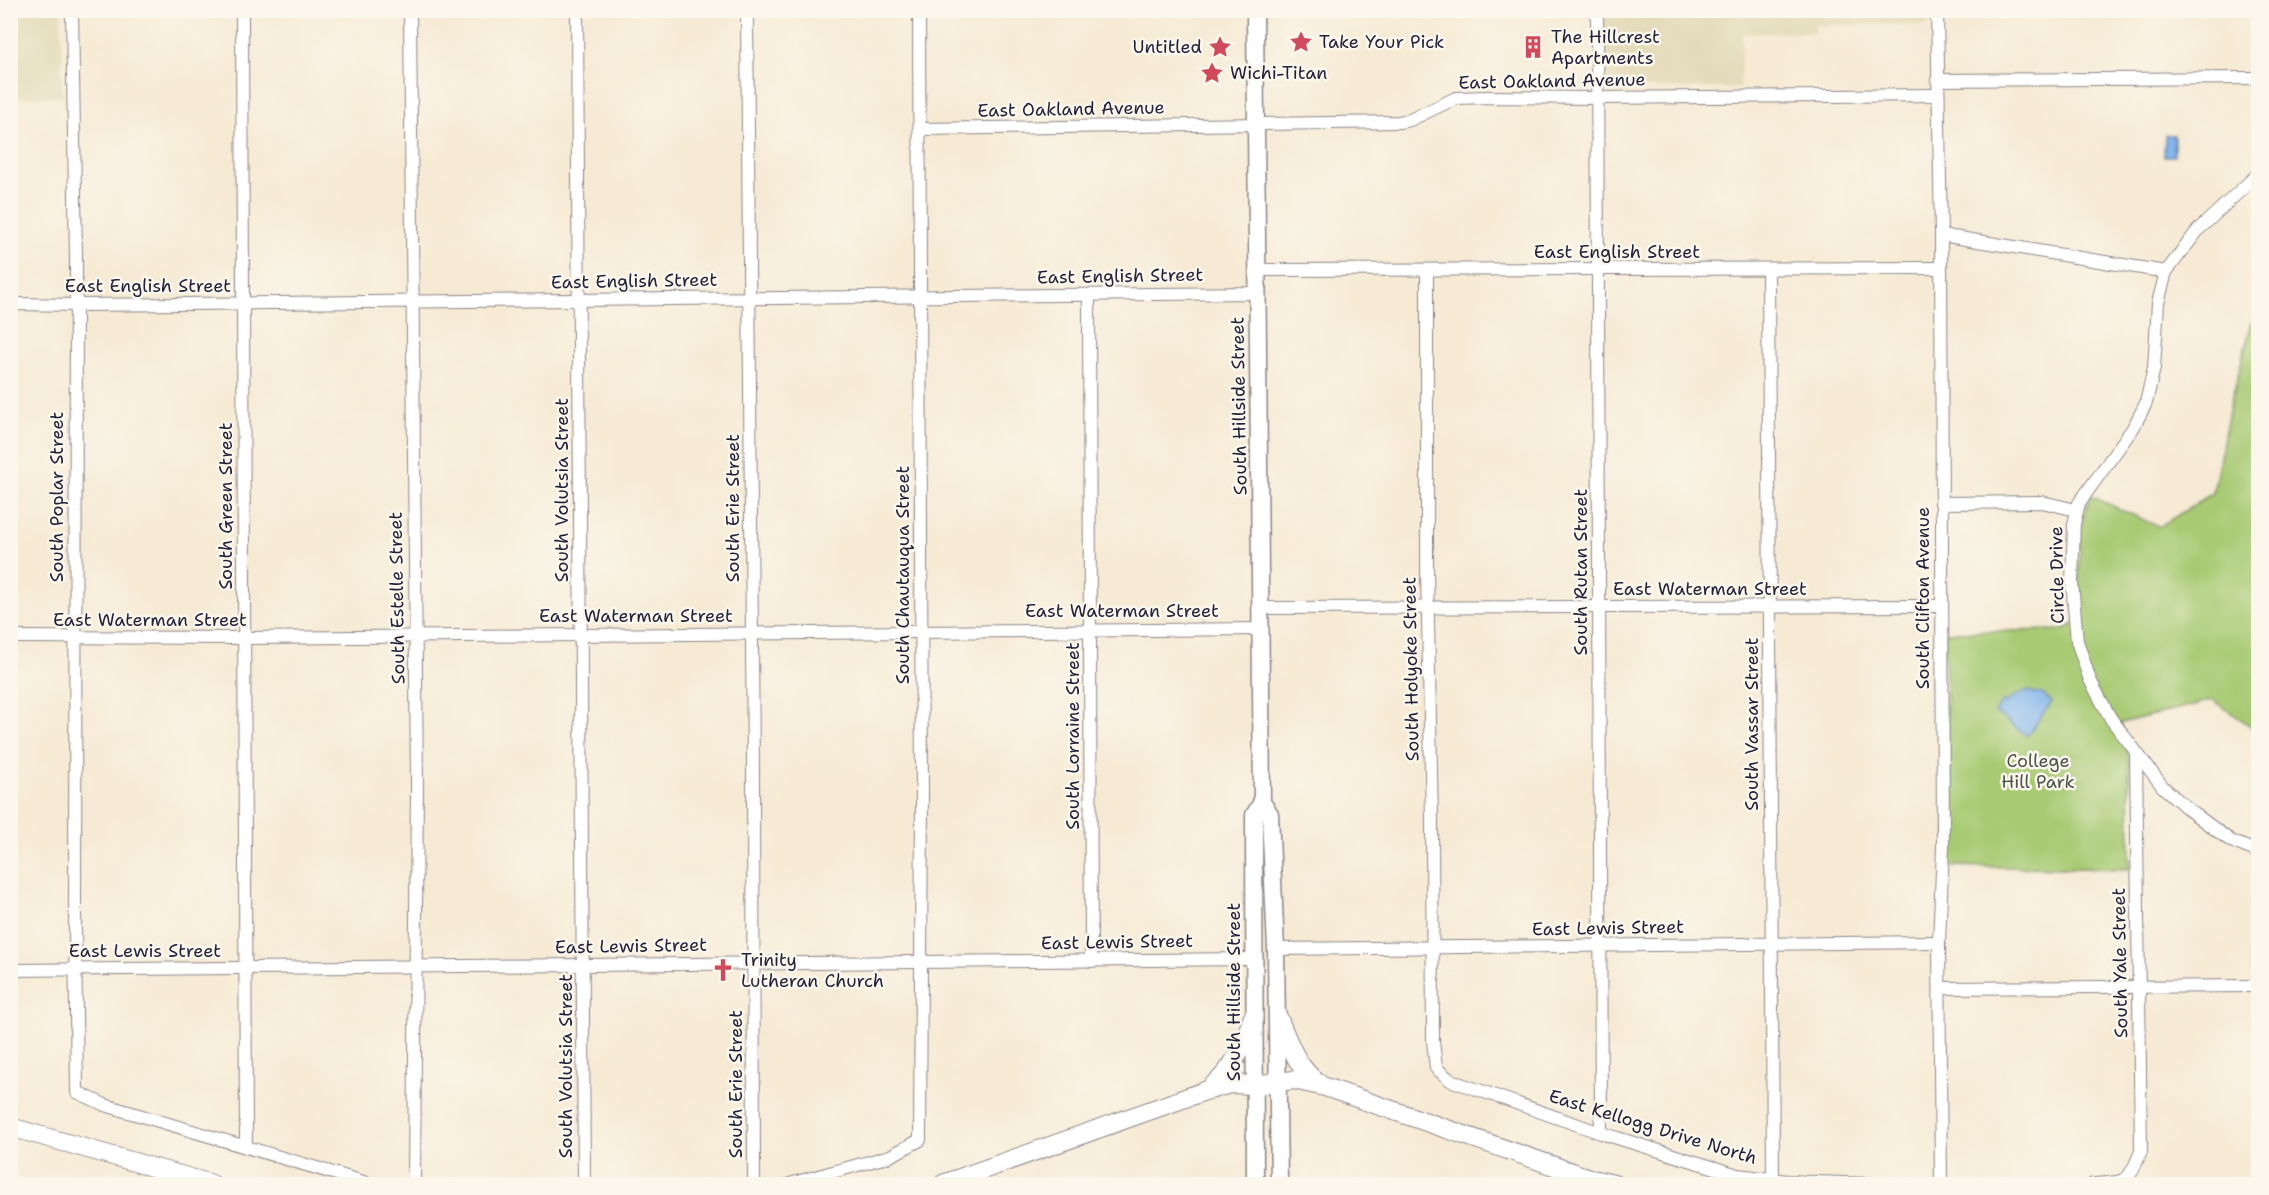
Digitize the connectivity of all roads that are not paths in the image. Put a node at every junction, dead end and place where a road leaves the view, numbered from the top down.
1 (72, 10) edge
2 (242, 10) edge
3 (410, 10) edge
4 (577, 10) edge
5 (747, 10) edge
6 (919, 10) edge
7 (1255, 10) edge
8 (1597, 10) edge
9 (1937, 10) edge
10 (2259, 78) edge
11 (1937, 80) junction
12 (1937, 94) junction
13 (1598, 99) junction
14 (1256, 124) junction
15 (920, 129) junction
16 (2259, 174) edge
17 (1941, 235) junction
18 (1940, 268) junction
19 (1768, 269) junction
20 (1257, 270) junction
21 (1427, 270) junction
22 (1598, 270) junction
23 (2166, 272) junction
24 (1257, 293) junction
25 (1089, 295) junction
26 (920, 296) junction
27 (750, 298) junction
28 (580, 299) junction
29 (412, 301) junction
30 (242, 303) junction
31 (10, 304) edge
32 (76, 305) junction
33 (1941, 503) junction
34 (2076, 510) junction
35 (1942, 606) junction
36 (1599, 607) junction
37 (1769, 607) junction
38 (1262, 608) junction
39 (1428, 608) junction
40 (1091, 629) junction
41 (1262, 629) junction
42 (922, 631) junction
43 (752, 633) junction
44 (581, 634) junction
45 (415, 636) junction
46 (10, 637) edge
47 (75, 638) junction
48 (244, 638) junction
49 (2136, 754) junction
50 (1262, 802) junction
51 (2259, 852) edge
52 (1939, 942) junction
53 (1771, 944) junction
54 (1600, 946) junction
55 (1432, 947) junction
56 (1276, 949) junction
57 (1253, 958) junction
58 (1091, 961) junction
59 (921, 962) junction
60 (753, 963) junction
61 (583, 965) junction
62 (416, 967) junction
63 (247, 968) junction
64 (75, 969) junction
65 (10, 970) edge
66 (2259, 986) edge
67 (2139, 987) junction
68 (1940, 988) junction
69 (1253, 1017) junction
70 (1278, 1017) junction
71 (1436, 1068) joint
72 (1278, 1082) junction
73 (1254, 1085) junction
74 (1325, 1088) junction
75 (1205, 1091) junction
76 (10, 1127) edge
77 (1601, 1133) junction
78 (246, 1146) junction
79 (1773, 1179) junction
80 (212, 1185) edge
81 (370, 1185) edge
82 (414, 1185) edge
83 (584, 1185) edge
84 (754, 1185) edge
85 (790, 1185) edge
86 (943, 1185) edge
87 (1255, 1185) edge
88 (1279, 1185) edge
89 (1614, 1185) edge
90 (1869, 1185) edge
91 (1941, 1185) edge
92 (2093, 1185) edge

1 - 32 street, South Poplar Street
2 - 30 street, South Green Street
3 - 29 street, South Estelle Street
4 - 28 street, South Volutsia Street
5 - 27 street, South Erie Street
6 - 15 street, South Chautauqua Street
7 - 14 main road, South Hillside Street
8 - 13 street, South Rutan Street
9 - 11 street, South Clifton Avenue
10 - 11 street
11 - 12 street, South Clifton Avenue
12 - 13 street, East Oakland Avenue
12 - 17 street, South Clifton Avenue
13 - 14 street, East Oakland Avenue
13 - 22 street, South Rutan Street
14 - 15 street, East Oakland Avenue
14 - 20 main road, South Hillside Street
15 - 26 street, South Chautauqua Street
16 - 23 street, Circle Drive
17 - 18 street, South Clifton Avenue
17 - 23 street
18 - 19 street, East English Street
18 - 33 street, South Clifton Avenue
19 - 22 street, East English Street
19 - 37 street, South Vassar Street
20 - 21 street, East English Street
20 - 24 main road, South Hillside Street
21 - 22 street, East English Street
21 - 39 street, South Holyoke Street
22 - 36 street, South Rutan Street
23 - 34 street, Circle Drive
24 - 25 street, East English Street
24 - 38 main road, South Hillside Street
25 - 26 street, East English Street
25 - 40 street, South Lorraine Street
26 - 27 street, East English Street
26 - 42 street, South Chautauqua Street
27 - 28 street, East English Street
27 - 43 street, South Erie Street
28 - 29 street, East English Street
28 - 44 street, South Volutsia Street
29 - 30 street, East English Street
29 - 45 street, South Estelle Street
30 - 32 street, East English Street
30 - 48 street, South Green Street
31 - 32 street, East English Street
32 - 47 street, South Poplar Street
33 - 34 street
33 - 35 street, South Clifton Avenue
34 - 49 street, Circle Drive
35 - 37 street, East Waterman Street
35 - 52 street, South Clifton Avenue
36 - 37 street, East Waterman Street
36 - 39 street, East Waterman Street
36 - 54 street, South Rutan Street
37 - 53 street, South Vassar Street
38 - 39 street, East Waterman Street
38 - 41 main road, South Hillside Street
39 - 55 street, South Holyoke Street
40 - 41 street, East Waterman Street
40 - 42 street, East Waterman Street
40 - 58 street, South Lorraine Street
41 - 50 main road, South Hillside Street
42 - 43 street, East Waterman Street
42 - 59 street, South Chautauqua Street
43 - 44 street, East Waterman Street
43 - 60 street, South Erie Street
44 - 45 street, East Waterman Street
44 - 61 street, South Volutsia Street
45 - 48 street, East Waterman Street
45 - 62 street, South Estelle Street
46 - 47 street, East Waterman Street
47 - 48 street, East Waterman Street
47 - 64 street, South Poplar Street
48 - 63 street, South Green Street
49 - 51 street, Circle Drive
49 - 67 street, South Yale Street
50 - 56 main road, South Hillside Street
50 - 57 main road, South Hillside Street
52 - 53 street, East Lewis Street
52 - 68 street, South Clifton Avenue
53 - 54 street, East Lewis Street
53 - 79 street, South Vassar Street
54 - 55 street, East Lewis Street
54 - 77 street, South Rutan Street
55 - 56 street, East Lewis Street
55 - 71 street, South Holyoke Street
56 - 70 main road, South Hillside Street
57 - 58 street, East Lewis Street
57 - 69 main road, South Hillside Street
58 - 59 street, East Lewis Street
59 - 60 street, East Lewis Street
59 - 85 street, South Chautauqua Street
60 - 61 street, East Lewis Street
60 - 84 street, South Erie Street
61 - 62 street, East Lewis Street
61 - 83 street, South Volutsia Street
62 - 63 street, East Lewis Street
62 - 82 street, South Estelle Street
63 - 64 street, East Lewis Street
63 - 78 street, South Green Street
64 - 65 street, East Lewis Street
64 - 78 street, South Poplar Street
66 - 67 street
67 - 68 street
67 - 92 street, South Yale Street
68 - 91 street, South Clifton Avenue
69 - 73 main road, South Hillside Street
69 - 75 highway
70 - 72 main road, South Hillside Street
70 - 74 highway
71 - 77 street, East Kellogg Drive North
72 - 73 highway
72 - 74 highway
72 - 88 main road, South Hillside Street
73 - 75 highway
73 - 87 main road, South Hillside Street
74 - 89 highway
75 - 86 highway
76 - 80 highway
77 - 79 street, East Kellogg Drive North
78 - 81 street
79 - 90 street, East Kellogg Drive North

